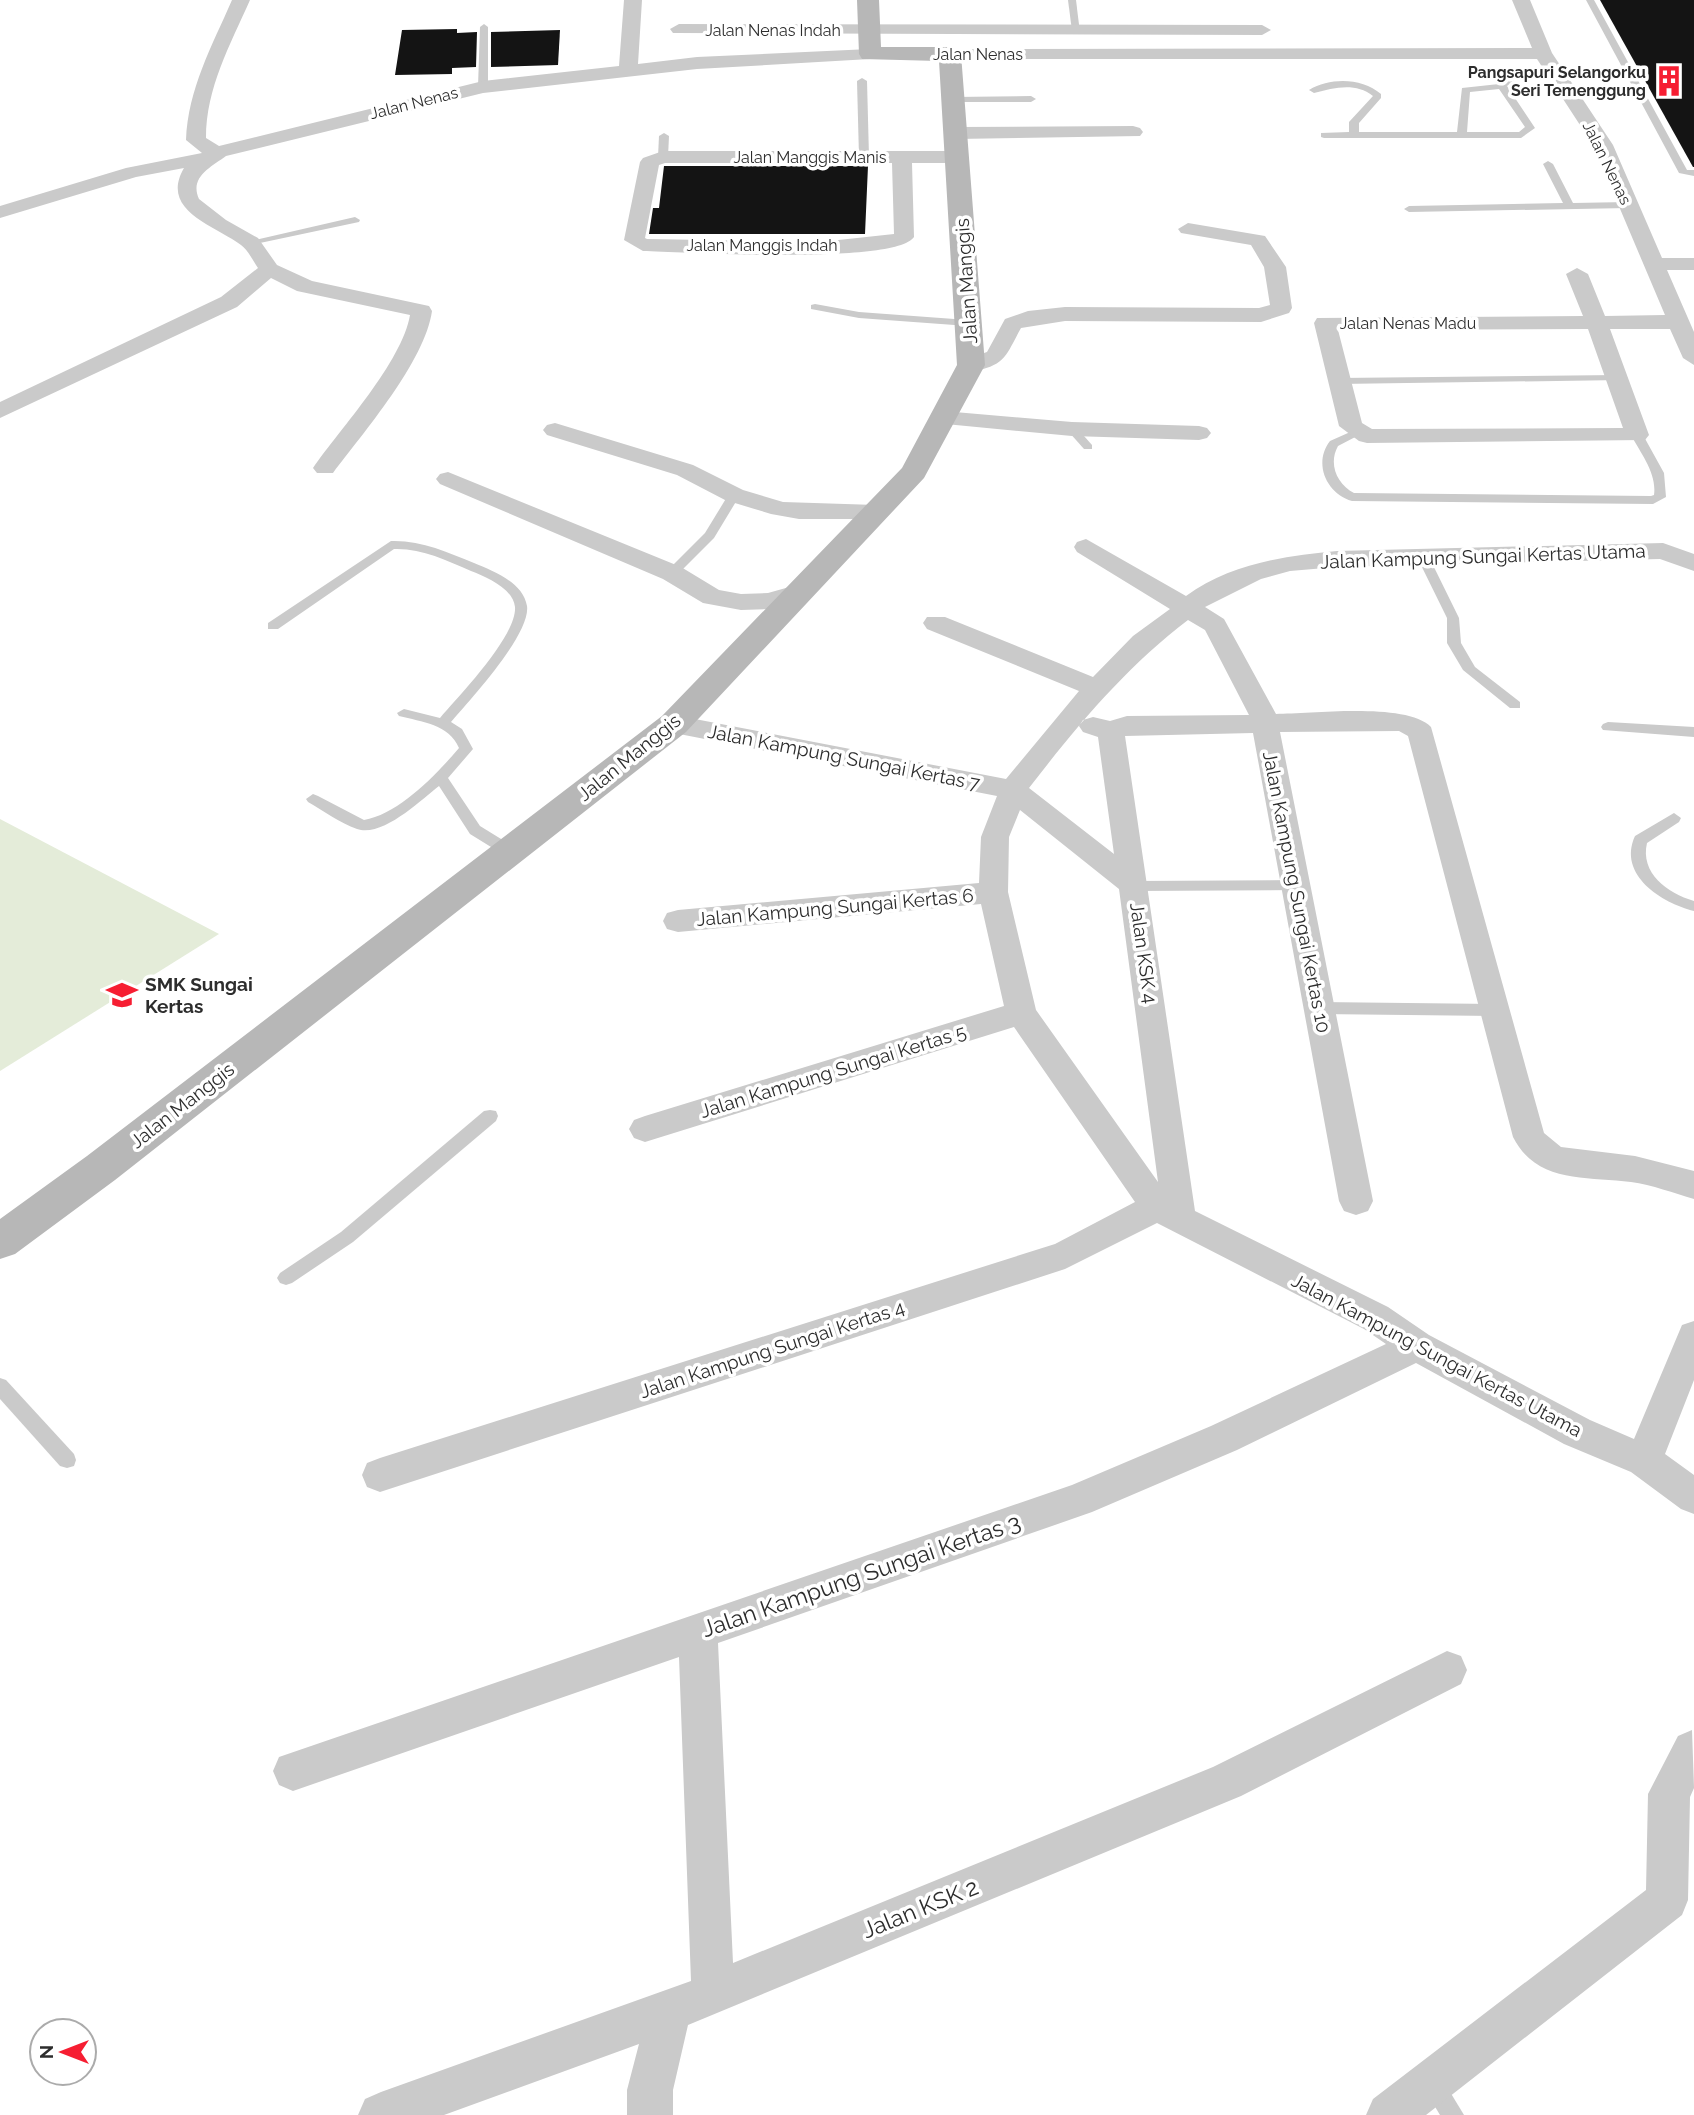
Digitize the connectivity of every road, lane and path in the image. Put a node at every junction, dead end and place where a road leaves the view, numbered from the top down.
1 (241, 0) edge
2 (633, 0) edge
3 (867, 0) edge
4 (1072, 0) edge
5 (1521, 0) edge
6 (1590, 0) edge
7 (484, 27) dead end
8 (680, 29) dead end
9 (867, 30) junction
10 (1262, 30) dead end
11 (1077, 31) junction
12 (870, 54) junction
13 (950, 54) junction
14 (1549, 62) junction
15 (628, 70) junction
16 (862, 81) dead end
17 (1502, 86) junction
18 (483, 87) junction
19 (1314, 90) dead end
20 (1031, 99) dead end
21 (953, 100) junction
22 (1133, 132) dead end
23 (1324, 135) dead end
24 (1354, 135) junction
25 (1462, 135) junction
26 (957, 145) junction
27 (664, 147) joint
28 (214, 155) junction
29 (864, 157) junction
30 (902, 157) junction
31 (1548, 164) dead end
32 (1689, 173) edge
33 (1694, 188) edge
34 (1628, 205) junction
35 (1569, 206) junction
36 (1409, 209) dead end
37 (0, 212) edge
38 (355, 219) dead end
39 (1188, 229) dead end
40 (251, 242) junction
41 (1652, 264) junction
42 (1694, 264) edge
43 (269, 269) junction
44 (1577, 274) dead end
45 (815, 307) dead end
46 (1677, 322) junction
47 (968, 323) junction
48 (1597, 323) junction
49 (1694, 358) edge
50 (971, 365) junction
51 (1618, 378) junction
52 (1339, 381) junction
53 (0, 411) edge
54 (943, 418) junction
55 (1072, 429) junction
56 (555, 430) dead end
57 (1357, 432) junction
58 (1199, 433) dead end
59 (1637, 435) junction
60 (1088, 447) dead end
61 (325, 468) dead end
62 (448, 479) dead end
63 (734, 495) junction
64 (876, 512) junction
65 (1086, 547) dead end
66 (1687, 554) edge
67 (1422, 555) junction
68 (672, 572) junction
69 (800, 592) junction
70 (1189, 606) junction
71 (936, 623) dead end
72 (273, 626) dead end
73 (1096, 688) junction
74 (1514, 705) dead end
75 (404, 713) dead end
76 (1068, 719) junction
77 (444, 722) junction
78 (674, 724) junction
79 (1265, 724) junction
80 (1608, 727) dead end
81 (1111, 731) junction
82 (1694, 732) edge
83 (441, 778) junction
84 (1013, 790) junction
85 (313, 799) dead end
86 (1674, 818) dead end
87 (509, 851) junction
88 (1297, 885) junction
89 (1135, 886) junction
90 (993, 892) junction
91 (1694, 906) edge
92 (678, 921) dead end
93 (1319, 1008) junction
94 (1495, 1010) junction
95 (1021, 1013) junction
96 (490, 1116) dead end
97 (645, 1129) dead end
98 (1694, 1185) edge
99 (1356, 1201) dead end
100 (1169, 1213) junction
101 (0, 1242) edge
102 (286, 1278) dead end
103 (1694, 1336) edge
104 (1417, 1346) junction
105 (0, 1387) edge
106 (67, 1460) dead end
107 (1644, 1460) junction
108 (380, 1475) dead end
109 (1694, 1497) edge
110 (698, 1631) junction
111 (1447, 1670) dead end
112 (1692, 1750) dead end
113 (293, 1771) dead end
114 (1680, 1902) edge
115 (713, 1993) junction
116 (670, 2011) junction
117 (1442, 2098) edge
118 (381, 2115) edge
119 (650, 2115) edge
120 (1389, 2115) edge

1 - 28 street
2 - 15 street
3 - 9 street
4 - 11 lane
5 - 14 street
6 - 32 lane
7 - 18 lane
8 - 9 street, Jalan Nenas Indah
9 - 11 street, Jalan Nenas Indah
9 - 12 street
10 - 11 street, Jalan Nenas Indah
12 - 13 street, Jalan Nenas
12 - 15 street, Jalan Nenas
13 - 14 street, Jalan Nenas
13 - 21 street, Jalan Manggis
14 - 17 lane
14 - 34 street, Jalan Nenas
15 - 18 street, Jalan Nenas
16 - 29 lane
17 - 25 lane
17 - 25 lane
18 - 28 street, Jalan Nenas
19 - 24 lane
20 - 21 lane
21 - 26 street, Jalan Manggis
22 - 26 street, Jalan Manggis Manis
23 - 24 lane
24 - 25 lane
26 - 30 street, Jalan Manggis Manis
26 - 47 street, Jalan Manggis
27 - 29 street, Jalan Manggis Manis
27 - 30 street, Jalan Manggis Indah
28 - 37 street, Jalan Nenas
28 - 40 street
29 - 30 street, Jalan Manggis Manis
31 - 35 lane
32 - 33 lane
34 - 35 lane
34 - 41 street, Jalan Nenas
35 - 36 lane
38 - 40 lane
39 - 50 street
40 - 43 street
41 - 42 street
41 - 46 street, Jalan Nenas
43 - 53 street
43 - 61 street
44 - 48 street
45 - 47 lane
46 - 48 street, Jalan Nenas Madu
46 - 49 street, Jalan Nenas
47 - 50 street, Jalan Manggis
48 - 51 street
48 - 52 street, Jalan Nenas Madu
50 - 54 street, Jalan Manggis
51 - 52 lane
51 - 59 street
52 - 57 street, Jalan Nenas Madu
54 - 55 street
54 - 64 street, Jalan Manggis
55 - 58 street
55 - 60 lane
56 - 63 street
57 - 59 street
57 - 59 lane
62 - 68 street
63 - 64 street
63 - 68 lane
64 - 69 street, Jalan Manggis
65 - 70 street, Jalan Kampung Sungai Kertas 10
66 - 67 street, Jalan Kampung Sungai Kertas Utama
67 - 70 street, Jalan Kampung Sungai Kertas Utama
67 - 74 lane
68 - 69 street
69 - 78 street, Jalan Manggis
70 - 73 street, Jalan Kampung Sungai Kertas Utama
70 - 79 street, Jalan Kampung Sungai Kertas 10
71 - 73 street
72 - 77 lane
73 - 76 street, Jalan Kampung Sungai Kertas Utama
75 - 77 lane
76 - 81 street
76 - 84 street, Jalan Kampung Sungai Kertas Utama
77 - 83 lane
78 - 84 street, Jalan Kampung Sungai Kertas 7
78 - 87 street, Jalan Manggis
79 - 81 street
79 - 88 street, Jalan Kampung Sungai Kertas 10
79 - 94 street
80 - 82 lane
81 - 89 street, Jalan KSK 4
83 - 85 lane
83 - 87 lane
84 - 89 street
84 - 90 street, Jalan Kampung Sungai Kertas Utama
86 - 91 lane
87 - 101 street, Jalan Manggis
88 - 89 lane
88 - 93 street, Jalan Kampung Sungai Kertas 10
89 - 100 street, Jalan KSK 4
90 - 92 street, Jalan Kampung Sungai Kertas 6
90 - 95 street, Jalan Kampung Sungai Kertas Utama
93 - 94 lane
93 - 99 street, Jalan Kampung Sungai Kertas 10
94 - 98 street
95 - 97 street, Jalan Kampung Sungai Kertas 5
95 - 100 street, Jalan Kampung Sungai Kertas Utama
96 - 102 lane
100 - 104 street, Jalan Kampung Sungai Kertas Utama
100 - 108 street, Jalan Kampung Sungai Kertas 4
103 - 107 street
104 - 107 street, Jalan Kampung Sungai Kertas Utama
104 - 110 street, Jalan Kampung Sungai Kertas 3
105 - 106 lane
107 - 109 street, Jalan Kampung Sungai Kertas Utama
110 - 113 street, Jalan Kampung Sungai Kertas 3
110 - 115 street
111 - 115 street, Jalan KSK 2
112 - 114 street
114 - 117 street
115 - 116 street, Jalan KSK 2
116 - 118 street, Jalan KSK 2
116 - 119 street
117 - 120 street

